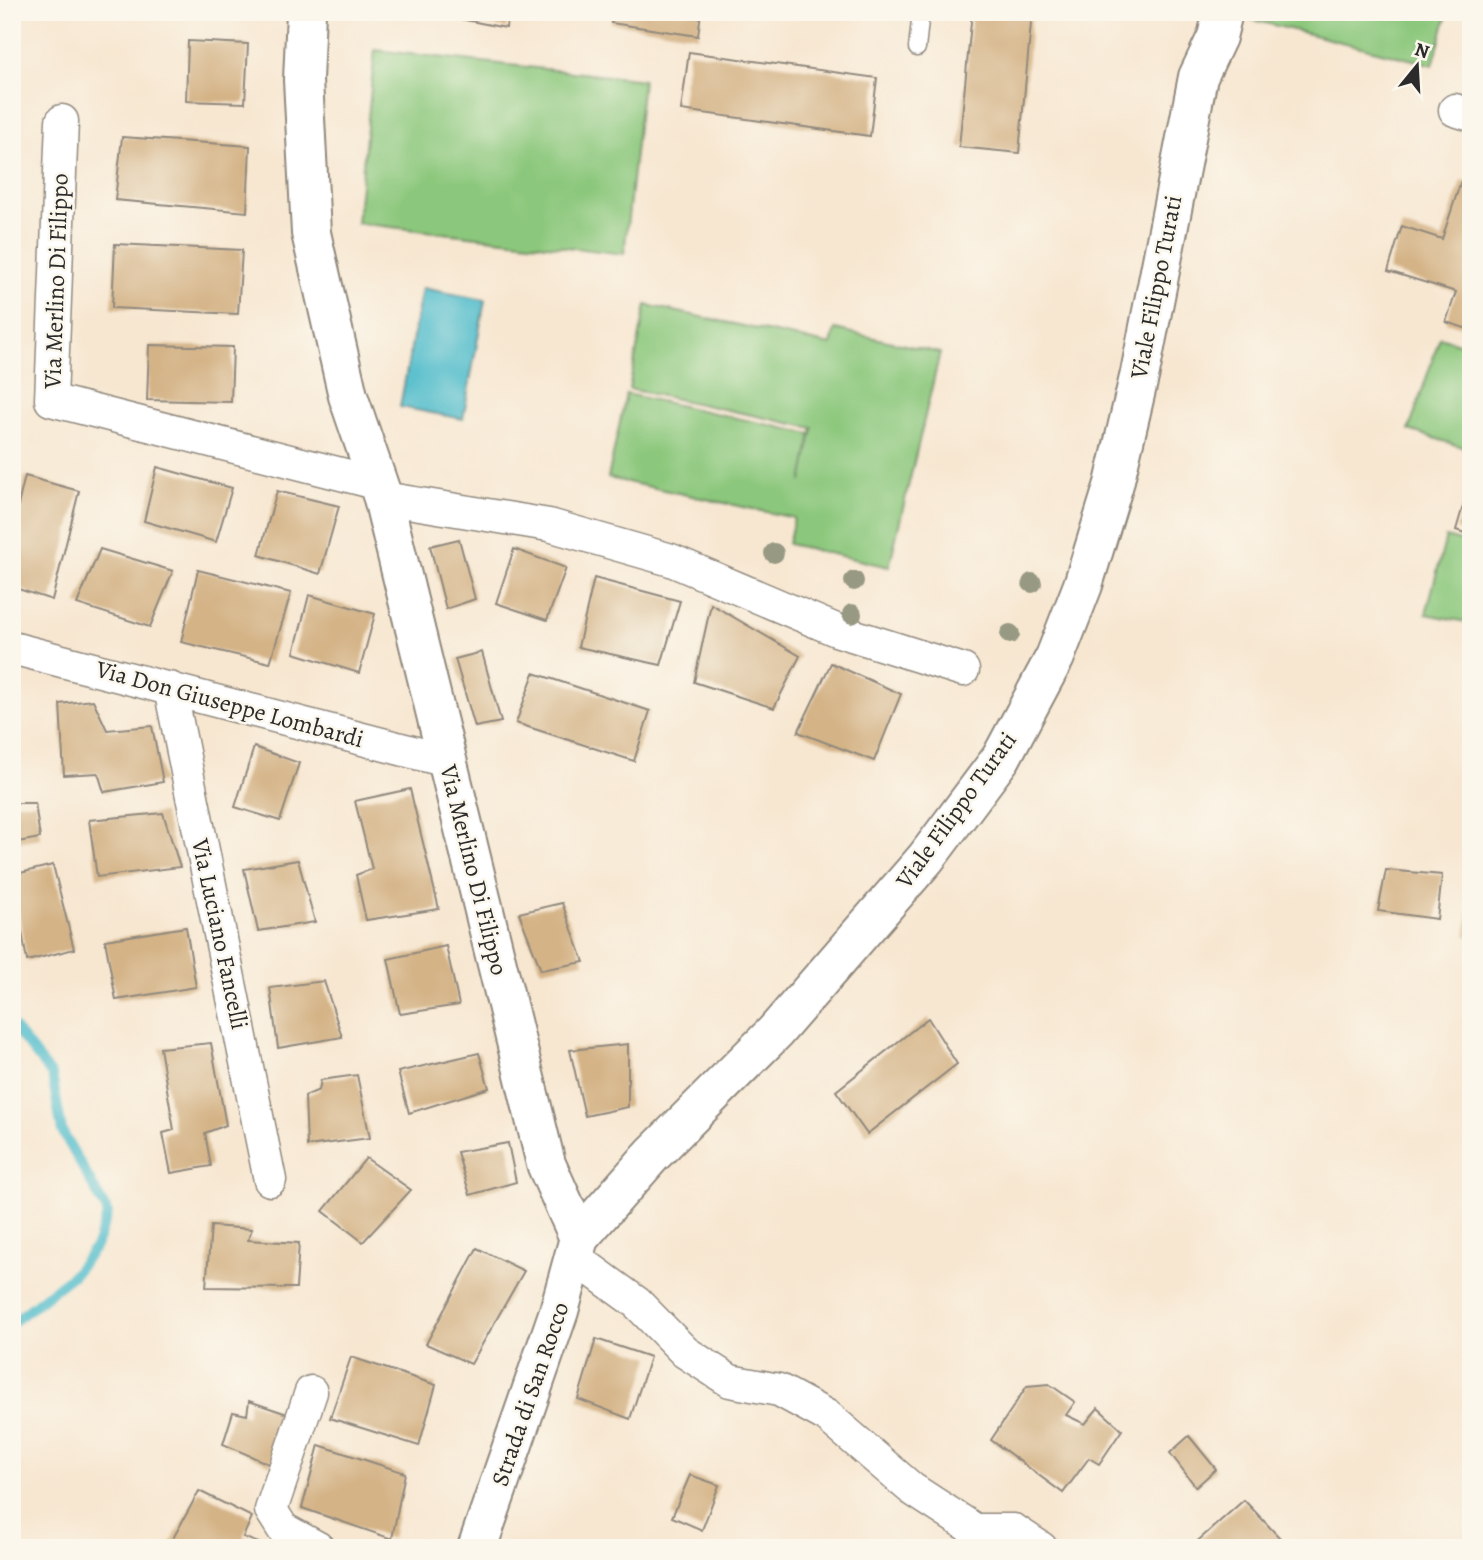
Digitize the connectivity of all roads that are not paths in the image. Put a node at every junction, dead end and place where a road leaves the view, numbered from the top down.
1 (306, 12) edge
2 (921, 12) edge
3 (1195, 12) edge
4 (1223, 12) edge
5 (917, 48) dead end
6 (1198, 76) junction
7 (62, 121) dead end
8 (379, 491) junction
9 (12, 648) edge
10 (963, 670) dead end
11 (170, 688) junction
12 (447, 761) junction
13 (270, 1180) dead end
14 (576, 1248) junction
15 (311, 1392) dead end
16 (316, 1547) edge
17 (477, 1548) edge
18 (1041, 1548) edge

1 - 8 main road, Via Merlino Di Filippo
2 - 5 lane
3 - 6 main road, Viale Filippo Turati
4 - 6 main road, Viale Filippo Turati
6 - 14 main road, Viale Filippo Turati
7 - 8 street, Via Merlino Di Filippo
8 - 10 street, Via Merlino Di Filippo
8 - 12 main road, Via Merlino Di Filippo
9 - 11 street, Via Don Giuseppe Lombardi
11 - 12 street, Via Don Giuseppe Lombardi
11 - 13 street, Via Luciano Fancelli
12 - 14 main road, Via Merlino Di Filippo
14 - 17 main road, Strada di San Rocco
14 - 18 street
15 - 16 street

